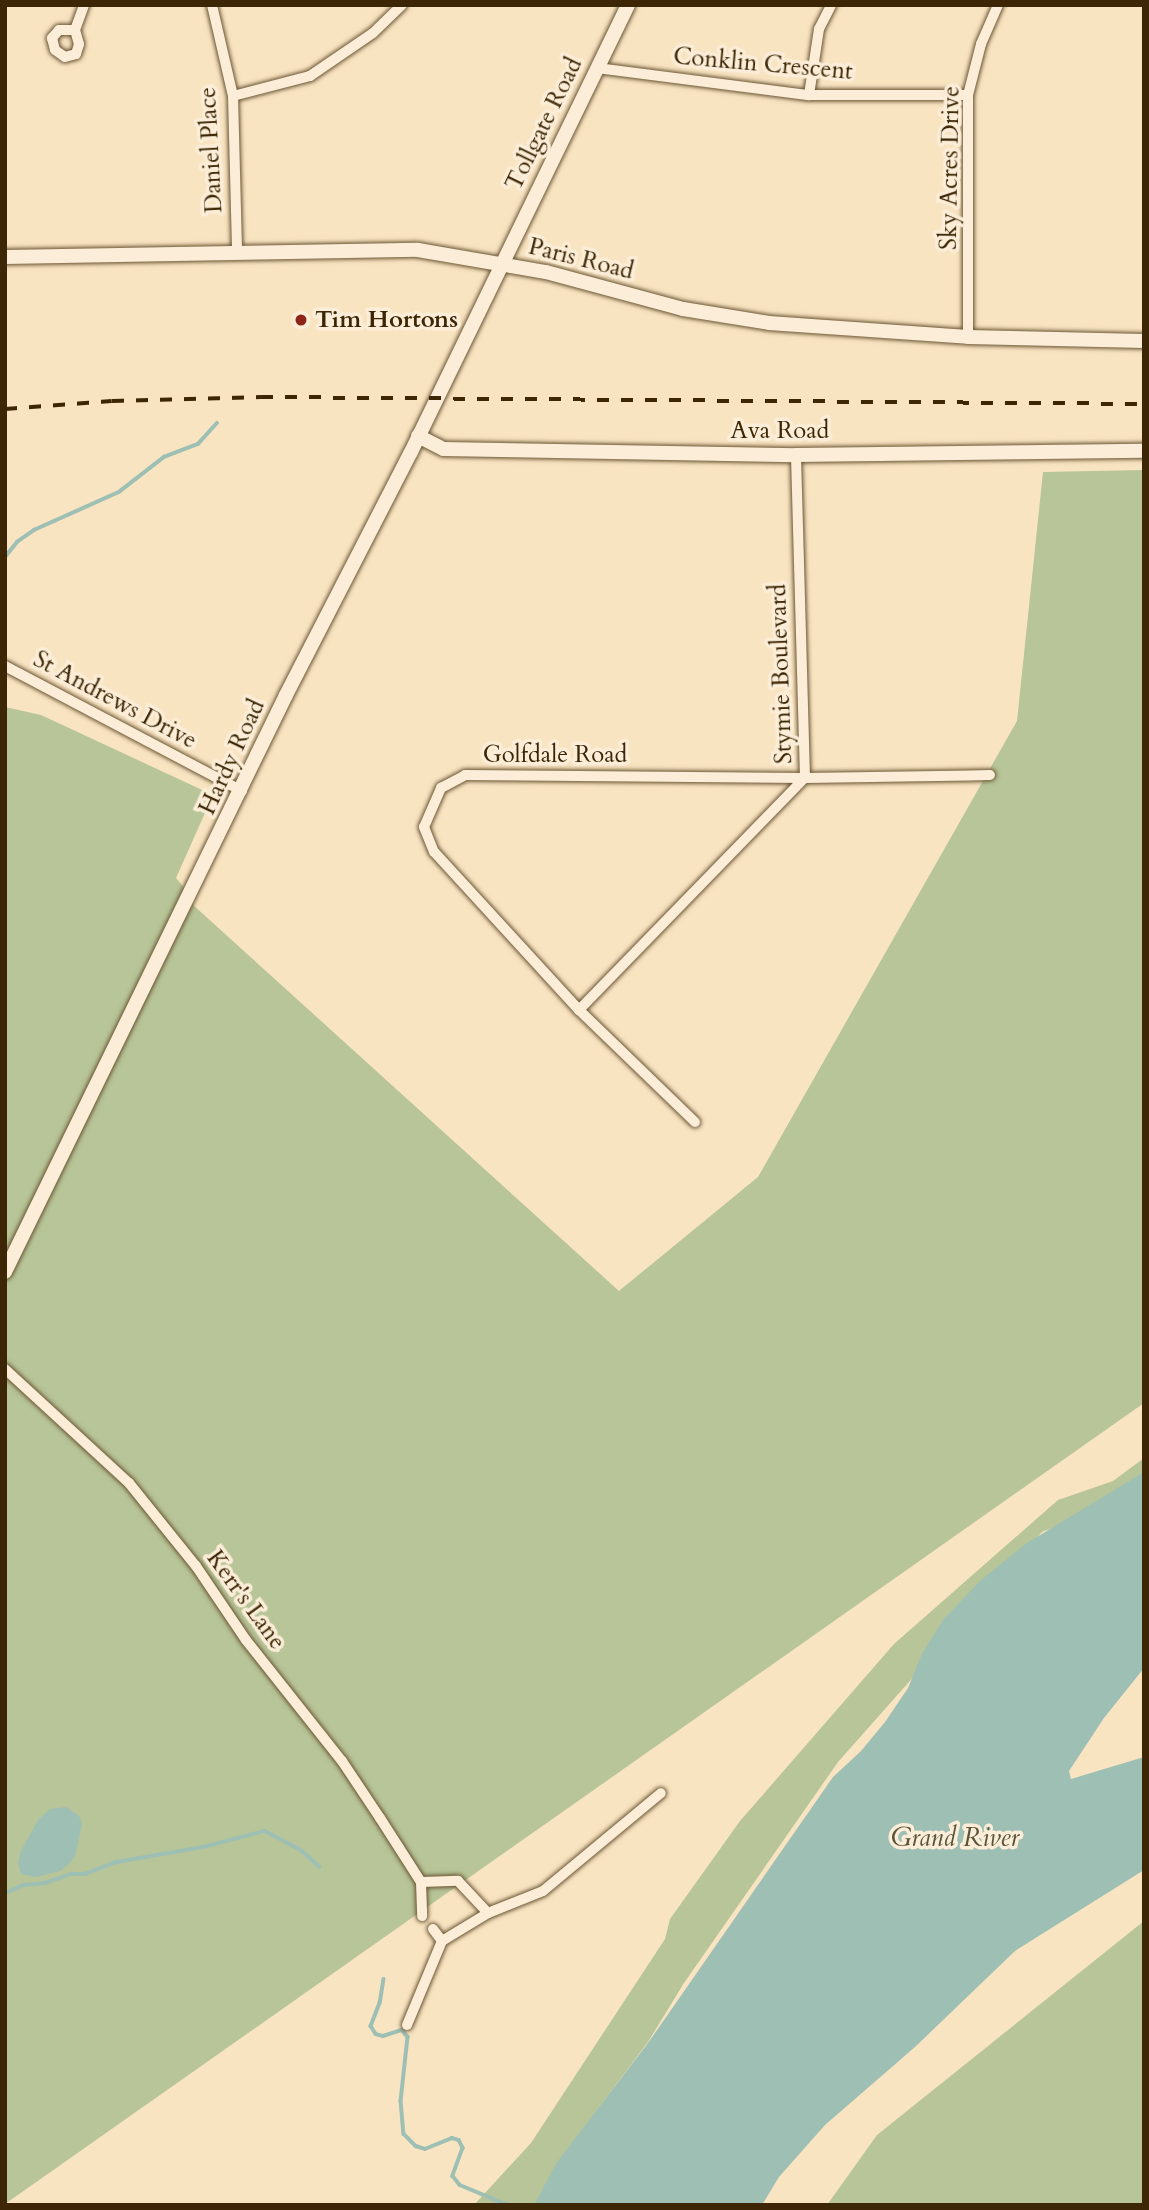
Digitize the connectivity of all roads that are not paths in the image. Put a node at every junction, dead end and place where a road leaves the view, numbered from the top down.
1 (84, 5) edge
2 (212, 5) edge
3 (402, 5) edge
4 (628, 5) edge
5 (831, 5) edge
6 (998, 5) edge
7 (75, 30) dead end
8 (597, 68) junction
9 (808, 94) junction
10 (968, 95) junction
11 (233, 96) junction
12 (237, 253) junction
13 (5, 257) edge
14 (502, 264) junction
15 (968, 337) junction
16 (1144, 341) edge
17 (418, 436) junction
18 (1144, 450) edge
19 (796, 455) junction
20 (5, 666) edge
21 (990, 775) dead end
22 (805, 778) junction
23 (242, 791) junction
24 (579, 1010) junction
25 (695, 1122) dead end
26 (5, 1272) edge
27 (5, 1369) edge
28 (661, 1793) dead end
29 (421, 1882) junction
30 (488, 1913) junction
31 (422, 1916) dead end
32 (433, 1929) dead end
33 (443, 1941) junction
34 (408, 2025) dead end

1 - 7 street
2 - 11 street, Daniel Place
3 - 11 street
4 - 8 main road, Tollgate Road
5 - 9 street
6 - 10 street, Sky Acres Drive
8 - 9 street, Conklin Crescent
8 - 14 main road, Tollgate Road
9 - 10 street, Conklin Crescent
10 - 15 street, Sky Acres Drive
11 - 12 street, Daniel Place
12 - 13 main road, Paris Road
12 - 14 main road, Paris Road
14 - 15 main road, Paris Road
14 - 17 main road, Hardy Road
15 - 16 main road, Paris Road
17 - 19 main road, Ava Road
17 - 23 main road, Hardy Road
18 - 19 main road, Ava Road
19 - 22 street, Stymie Boulevard
20 - 23 street, St Andrews Drive
21 - 22 street, Golfdale Road
22 - 24 street, Stymie Boulevard
22 - 24 street, Golfdale Road
23 - 26 main road, Hardy Road
24 - 25 street, Golfdale Road
27 - 29 street, Kerr's Lane
28 - 30 street
29 - 30 street
29 - 31 street
30 - 33 street
32 - 33 street
33 - 34 street

